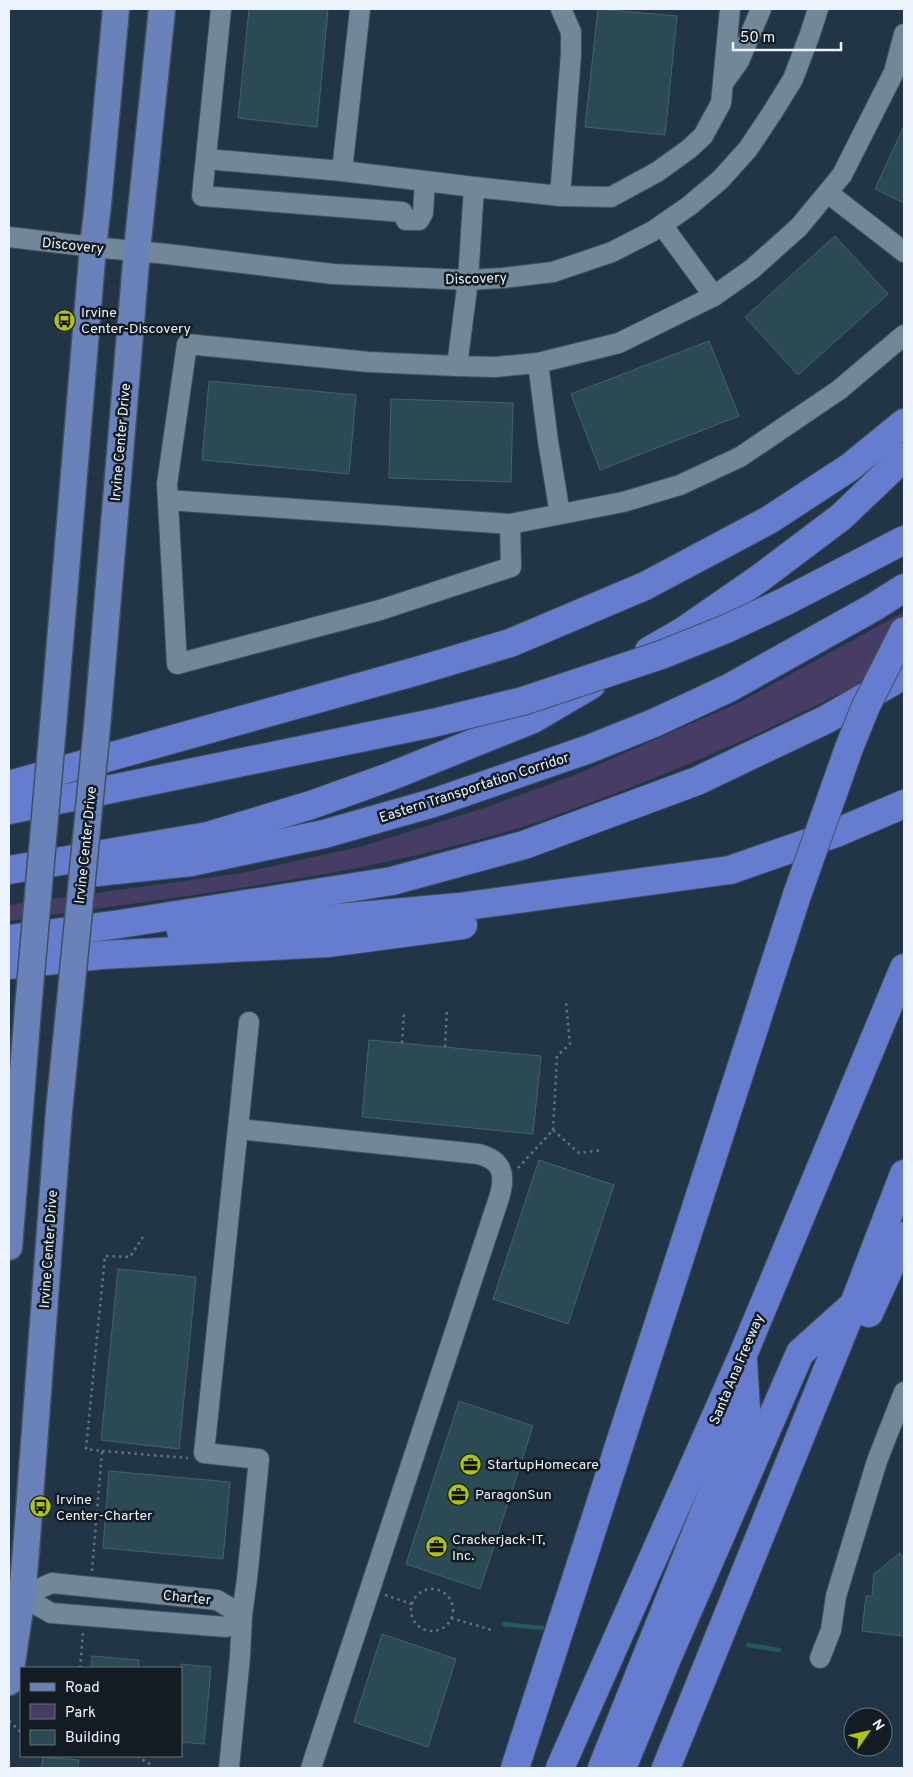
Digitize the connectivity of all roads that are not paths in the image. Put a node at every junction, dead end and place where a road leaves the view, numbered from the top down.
1 (116, 9) edge
2 (162, 9) edge
3 (221, 9) edge
4 (360, 9) edge
5 (561, 9) edge
6 (730, 9) edge
7 (761, 9) edge
8 (818, 9) edge
9 (904, 34) edge
10 (723, 83) junction
11 (206, 158) junction
12 (342, 171) junction
13 (426, 181) junction
14 (474, 186) junction
15 (828, 193) junction
16 (560, 196) junction
17 (662, 225) junction
18 (9, 237) edge
19 (93, 247) junction
20 (137, 250) junction
21 (904, 252) edge
22 (468, 280) junction
23 (714, 296) junction
24 (904, 336) edge
25 (538, 363) junction
26 (457, 366) junction
27 (904, 423) edge
28 (904, 457) edge
29 (168, 500) junction
30 (560, 514) junction
31 (510, 524) junction
32 (904, 540) edge
33 (904, 588) edge
34 (904, 630) edge
35 (904, 675) edge
36 (9, 785) edge
37 (904, 804) edge
38 (9, 810) edge
39 (9, 870) edge
40 (730, 870) junction
41 (9, 882) edge
42 (120, 924) junction
43 (9, 939) edge
44 (9, 965) edge
45 (904, 968) edge
46 (249, 1022) dead end
47 (238, 1128) junction
48 (904, 1174) edge
49 (904, 1236) edge
50 (9, 1248) edge
51 (854, 1304) junction
52 (742, 1357) junction
53 (828, 1368) junction
54 (904, 1392) edge
55 (15, 1595) edge
56 (242, 1615) junction
57 (820, 1658) dead end
58 (9, 1682) edge
59 (229, 1768) edge
60 (311, 1768) edge
61 (515, 1768) edge
62 (560, 1768) edge
63 (602, 1768) edge
64 (622, 1768) edge
65 (666, 1768) edge

1 - 19 main road
2 - 20 main road, Irvine Center Drive
3 - 11 street
4 - 12 street
5 - 16 street
6 - 10 street
7 - 10 street
8 - 17 street, Discovery
9 - 15 street
10 - 16 street
11 - 12 street
11 - 13 street
12 - 13 street
13 - 14 street
14 - 16 street
14 - 22 street
15 - 21 street
15 - 23 street
17 - 22 street, Discovery
17 - 23 street
18 - 19 street, Discovery
19 - 20 street, Discovery
19 - 50 main road, bridge
20 - 22 street, Discovery
20 - 55 main road, Irvine Center Drive, bridge
22 - 26 street
23 - 25 street
24 - 30 street
25 - 26 street
25 - 30 street
26 - 29 street
27 - 36 highway
28 - 39 highway
29 - 31 street
29 - 31 street
30 - 31 street
32 - 38 highway, bridge
33 - 41 highway, Eastern Transportation Corridor
34 - 61 highway, bridge
35 - 42 highway
37 - 40 highway
40 - 42 highway
40 - 44 highway
42 - 43 highway
45 - 52 highway, Santa Ana Freeway
46 - 47 street
47 - 56 street
47 - 60 street
48 - 51 highway
49 - 53 highway
51 - 53 highway
51 - 64 highway
52 - 62 highway, Santa Ana Freeway
52 - 63 highway
53 - 65 highway
54 - 57 street
55 - 56 street, Charter
55 - 56 street, Charter
55 - 58 main road, Irvine Center Drive
56 - 59 street

